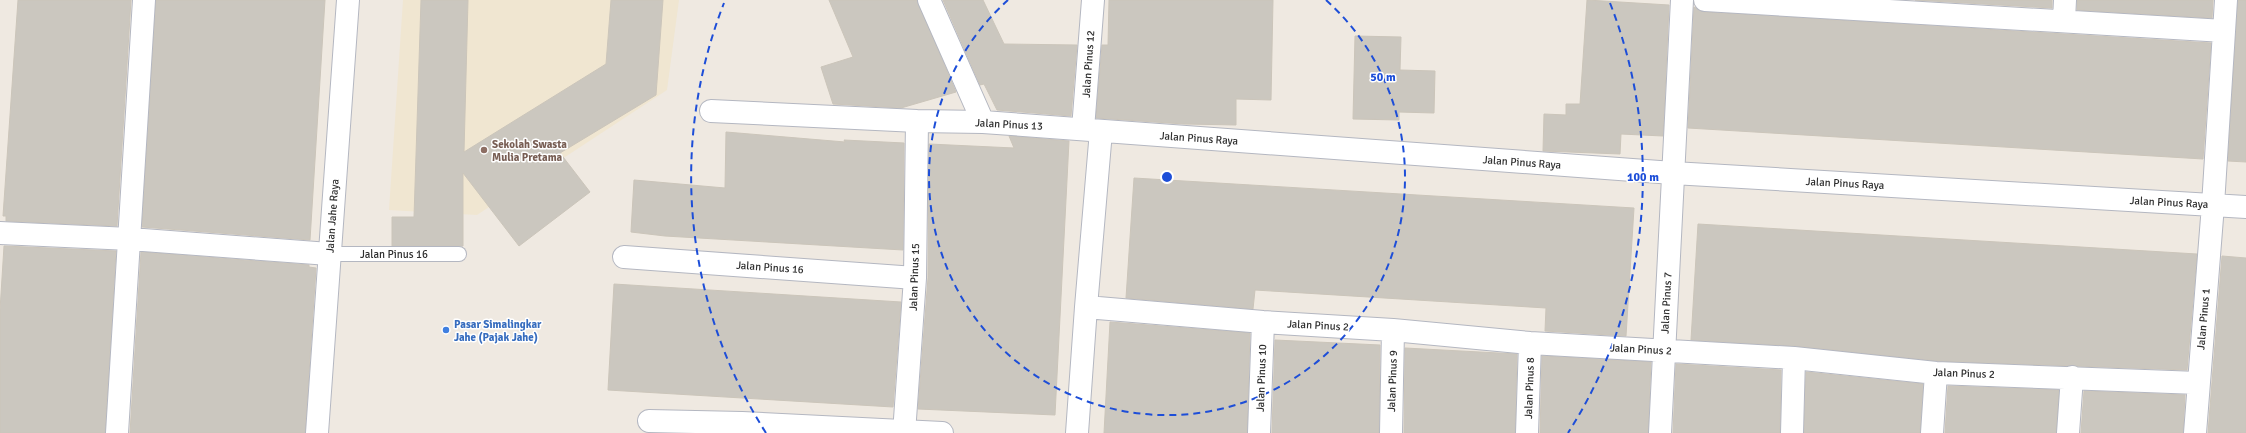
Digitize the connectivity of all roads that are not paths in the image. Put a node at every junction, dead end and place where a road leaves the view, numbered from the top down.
1 (144, 0) edge
2 (348, 0) edge
3 (929, 0) edge
4 (1093, 0) edge
5 (1682, 0) edge
6 (1705, 0) edge
7 (2226, 0) edge
8 (1760, 1) edge
9 (1902, 5) edge
10 (2064, 10) edge
11 (2224, 31) junction
12 (711, 111) dead end
13 (917, 121) junction
14 (983, 122) junction
15 (1092, 130) junction
16 (1673, 173) junction
17 (2213, 205) junction
18 (2246, 207) edge
19 (0, 234) edge
20 (130, 239) junction
21 (329, 254) junction
22 (459, 254) dead end
23 (624, 257) dead end
24 (915, 278) junction
25 (1086, 307) junction
26 (1263, 322) junction
27 (1393, 330) junction
28 (1530, 343) junction
29 (1663, 350) junction
30 (1794, 358) junction
31 (1936, 373) junction
32 (2072, 376) junction
33 (2198, 383) junction
34 (649, 421) dead end
35 (904, 432) edge
36 (117, 433) edge
37 (317, 433) edge
38 (942, 433) edge
39 (1077, 433) edge
40 (1259, 433) edge
41 (1390, 433) edge
42 (1527, 433) edge
43 (1660, 433) edge
44 (1792, 433) edge
45 (1932, 433) edge
46 (2068, 433) edge
47 (2195, 433) edge

1 - 20 street
2 - 21 street, Jalan Jahe Raya
3 - 14 street
4 - 15 street, Jalan Pinus 12
5 - 16 street, Jalan Pinus 7
6 - 8 street
7 - 11 street, Jalan Pinus 1
8 - 9 street
9 - 10 street
10 - 11 street
11 - 17 street, Jalan Pinus 1
12 - 13 street, Jalan Pinus 13
13 - 14 street, Jalan Pinus 13
13 - 24 street, Jalan Pinus 15
14 - 15 street, Jalan Pinus 13
15 - 16 street, Jalan Pinus Raya
15 - 25 street
16 - 17 street, Jalan Pinus Raya
16 - 29 street, Jalan Pinus 7
17 - 18 street, Jalan Pinus Raya
17 - 33 street, Jalan Pinus 1
19 - 20 street
20 - 21 street
20 - 36 street
21 - 22 lane, Jalan Pinus 16
21 - 37 street, Jalan Jahe Raya
23 - 24 street, Jalan Pinus 16
24 - 35 street, Jalan Pinus 15
25 - 26 street, Jalan Pinus 2
25 - 39 street
26 - 27 street, Jalan Pinus 2
26 - 40 street, Jalan Pinus 10
27 - 28 street, Jalan Pinus 2
27 - 41 street, Jalan Pinus 9
28 - 29 street, Jalan Pinus 2
28 - 42 street, Jalan Pinus 8
29 - 30 street, Jalan Pinus 2
29 - 43 street, Jalan Pinus 7
30 - 31 street, Jalan Pinus 2
30 - 44 street
31 - 32 street, Jalan Pinus 2
31 - 45 street
32 - 33 street, Jalan Pinus 2
32 - 46 street
33 - 47 street, Jalan Pinus 1
34 - 35 street
35 - 38 street

